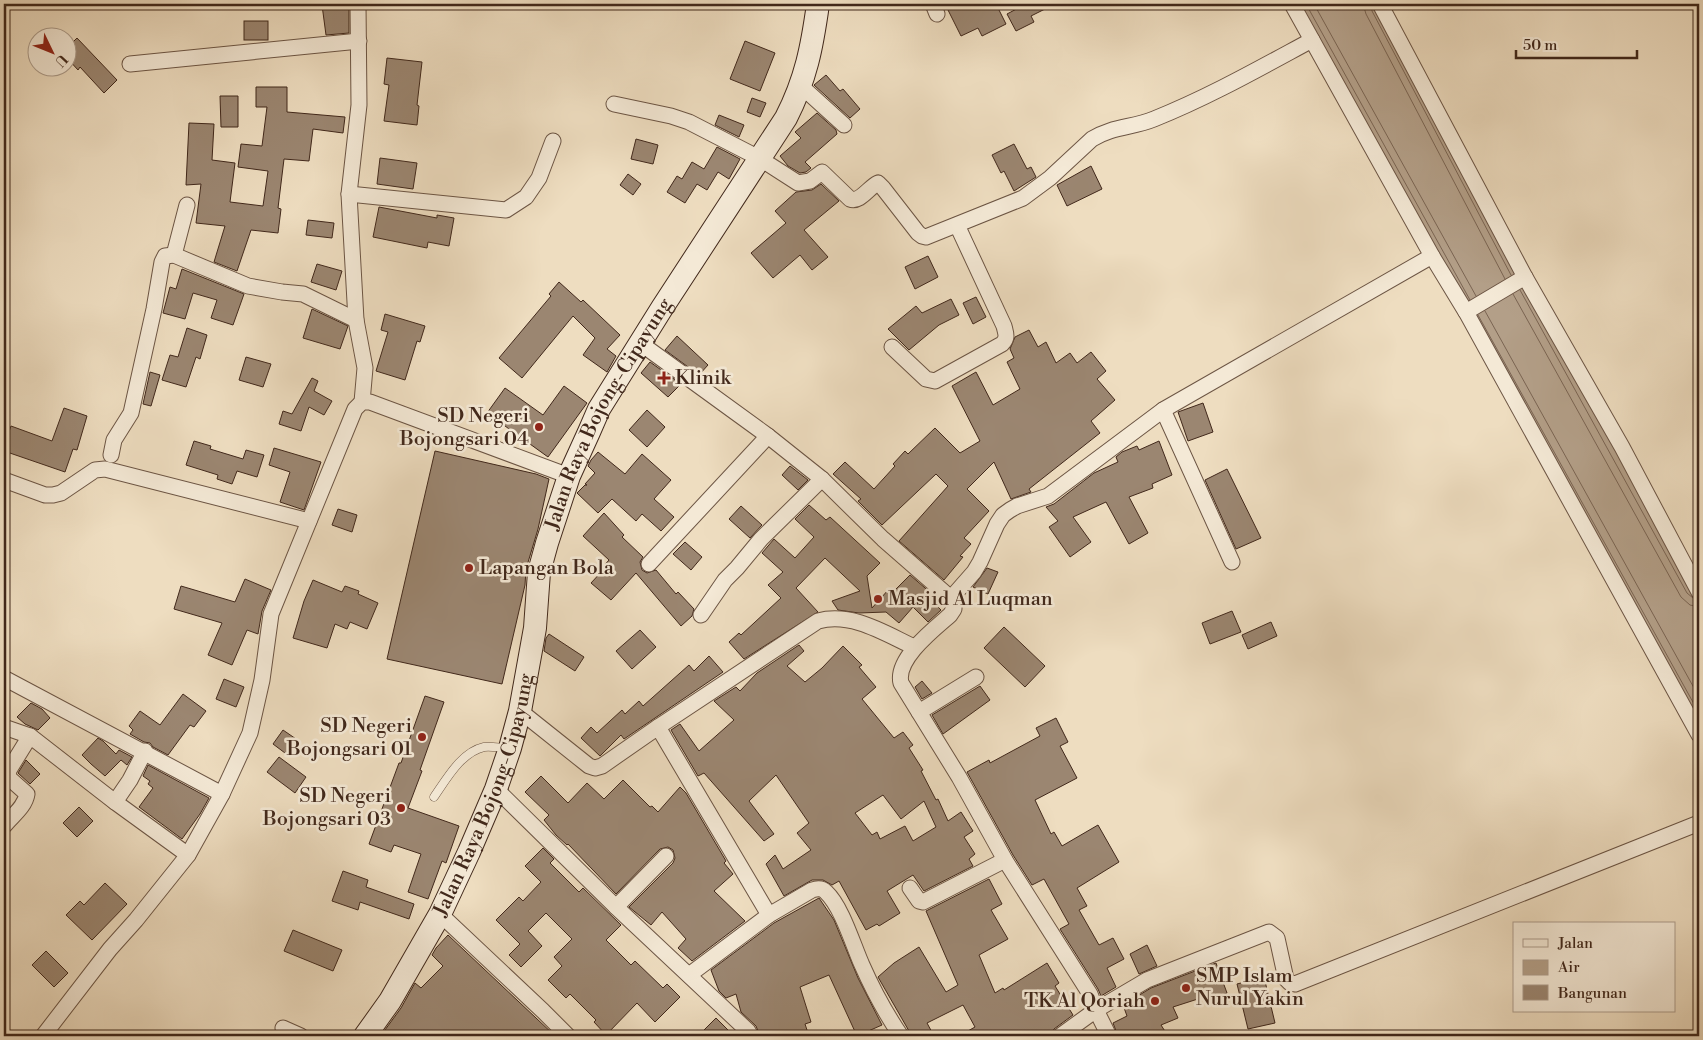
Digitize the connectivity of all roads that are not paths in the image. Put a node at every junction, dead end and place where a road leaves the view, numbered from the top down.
1 (358, 4) edge
2 (818, 4) edge
3 (1292, 4) edge
4 (1380, 4) edge
5 (359, 40) junction
6 (1312, 40) junction
7 (130, 64) dead end
8 (801, 86) junction
9 (614, 104) dead end
10 (844, 125) dead end
11 (553, 141) dead end
12 (759, 158) junction
13 (349, 194) junction
14 (186, 204) dead end
15 (957, 225) junction
16 (174, 256) junction
17 (1432, 256) junction
18 (1521, 279) junction
19 (1470, 310) junction
20 (356, 320) junction
21 (640, 344) junction
22 (892, 347) dead end
23 (362, 402) junction
24 (1163, 410) junction
25 (768, 436) junction
26 (111, 455) dead end
27 (569, 476) junction
28 (822, 479) junction
29 (4, 480) edge
30 (309, 521) junction
31 (1232, 562) dead end
32 (649, 564) dead end
33 (1699, 592) edge
34 (952, 596) junction
35 (701, 615) dead end
36 (914, 647) junction
37 (976, 677) dead end
38 (4, 678) edge
39 (520, 711) junction
40 (919, 712) junction
41 (4, 727) edge
42 (658, 727) junction
43 (1699, 735) edge
44 (30, 736) junction
45 (510, 748) junction
46 (144, 751) junction
47 (496, 789) junction
48 (222, 794) junction
49 (434, 798) dead end
50 (115, 802) junction
51 (1699, 823) edge
52 (4, 826) edge
53 (188, 854) junction
54 (666, 856) dead end
55 (1005, 860) junction
56 (910, 888) dead end
57 (616, 907) junction
58 (440, 914) junction
59 (769, 915) junction
60 (689, 975) junction
61 (1096, 1010) junction
62 (283, 1028) dead end
63 (43, 1036) edge
64 (301, 1036) edge
65 (365, 1036) edge
66 (568, 1036) edge
67 (751, 1036) edge
68 (901, 1036) edge
69 (1060, 1036) edge
70 (1109, 1036) edge

1 - 5 street
2 - 8 street, Jalan Raya Bojong-Cipayung
3 - 6 street
4 - 18 street
5 - 7 street
5 - 13 street
6 - 15 street
6 - 17 street
8 - 10 street
8 - 12 street, Jalan Raya Bojong-Cipayung
9 - 12 street
11 - 13 street
12 - 15 street
12 - 21 street, Jalan Raya Bojong-Cipayung
13 - 20 street
14 - 16 street
15 - 22 street
16 - 20 street
16 - 26 street
17 - 19 street
17 - 24 street
18 - 19 street
18 - 33 street
19 - 43 street
20 - 23 street
21 - 25 street
21 - 27 street, Jalan Raya Bojong-Cipayung
23 - 27 street
23 - 30 street
24 - 31 street
24 - 34 street
25 - 28 street
25 - 32 street
27 - 39 street, Jalan Raya Bojong-Cipayung
28 - 34 street
28 - 35 street
29 - 30 street
30 - 48 street
34 - 36 street
36 - 40 street
36 - 42 street
37 - 40 street
38 - 46 street
39 - 42 street
39 - 45 street, Jalan Raya Bojong-Cipayung
40 - 55 street
41 - 44 street
42 - 59 street
44 - 50 street
44 - 52 street
45 - 47 street, Jalan Raya Bojong-Cipayung
45 - 49 lane
46 - 48 street
46 - 50 street
47 - 57 street
47 - 58 street, Jalan Raya Bojong-Cipayung
48 - 53 street
50 - 53 street
51 - 61 street
53 - 63 street
54 - 57 street
55 - 56 street
55 - 61 street
57 - 60 street
58 - 65 street, Jalan Raya Bojong-Cipayung
58 - 66 street
59 - 60 street
59 - 68 street
60 - 67 street
61 - 69 street
61 - 70 street
62 - 64 street

